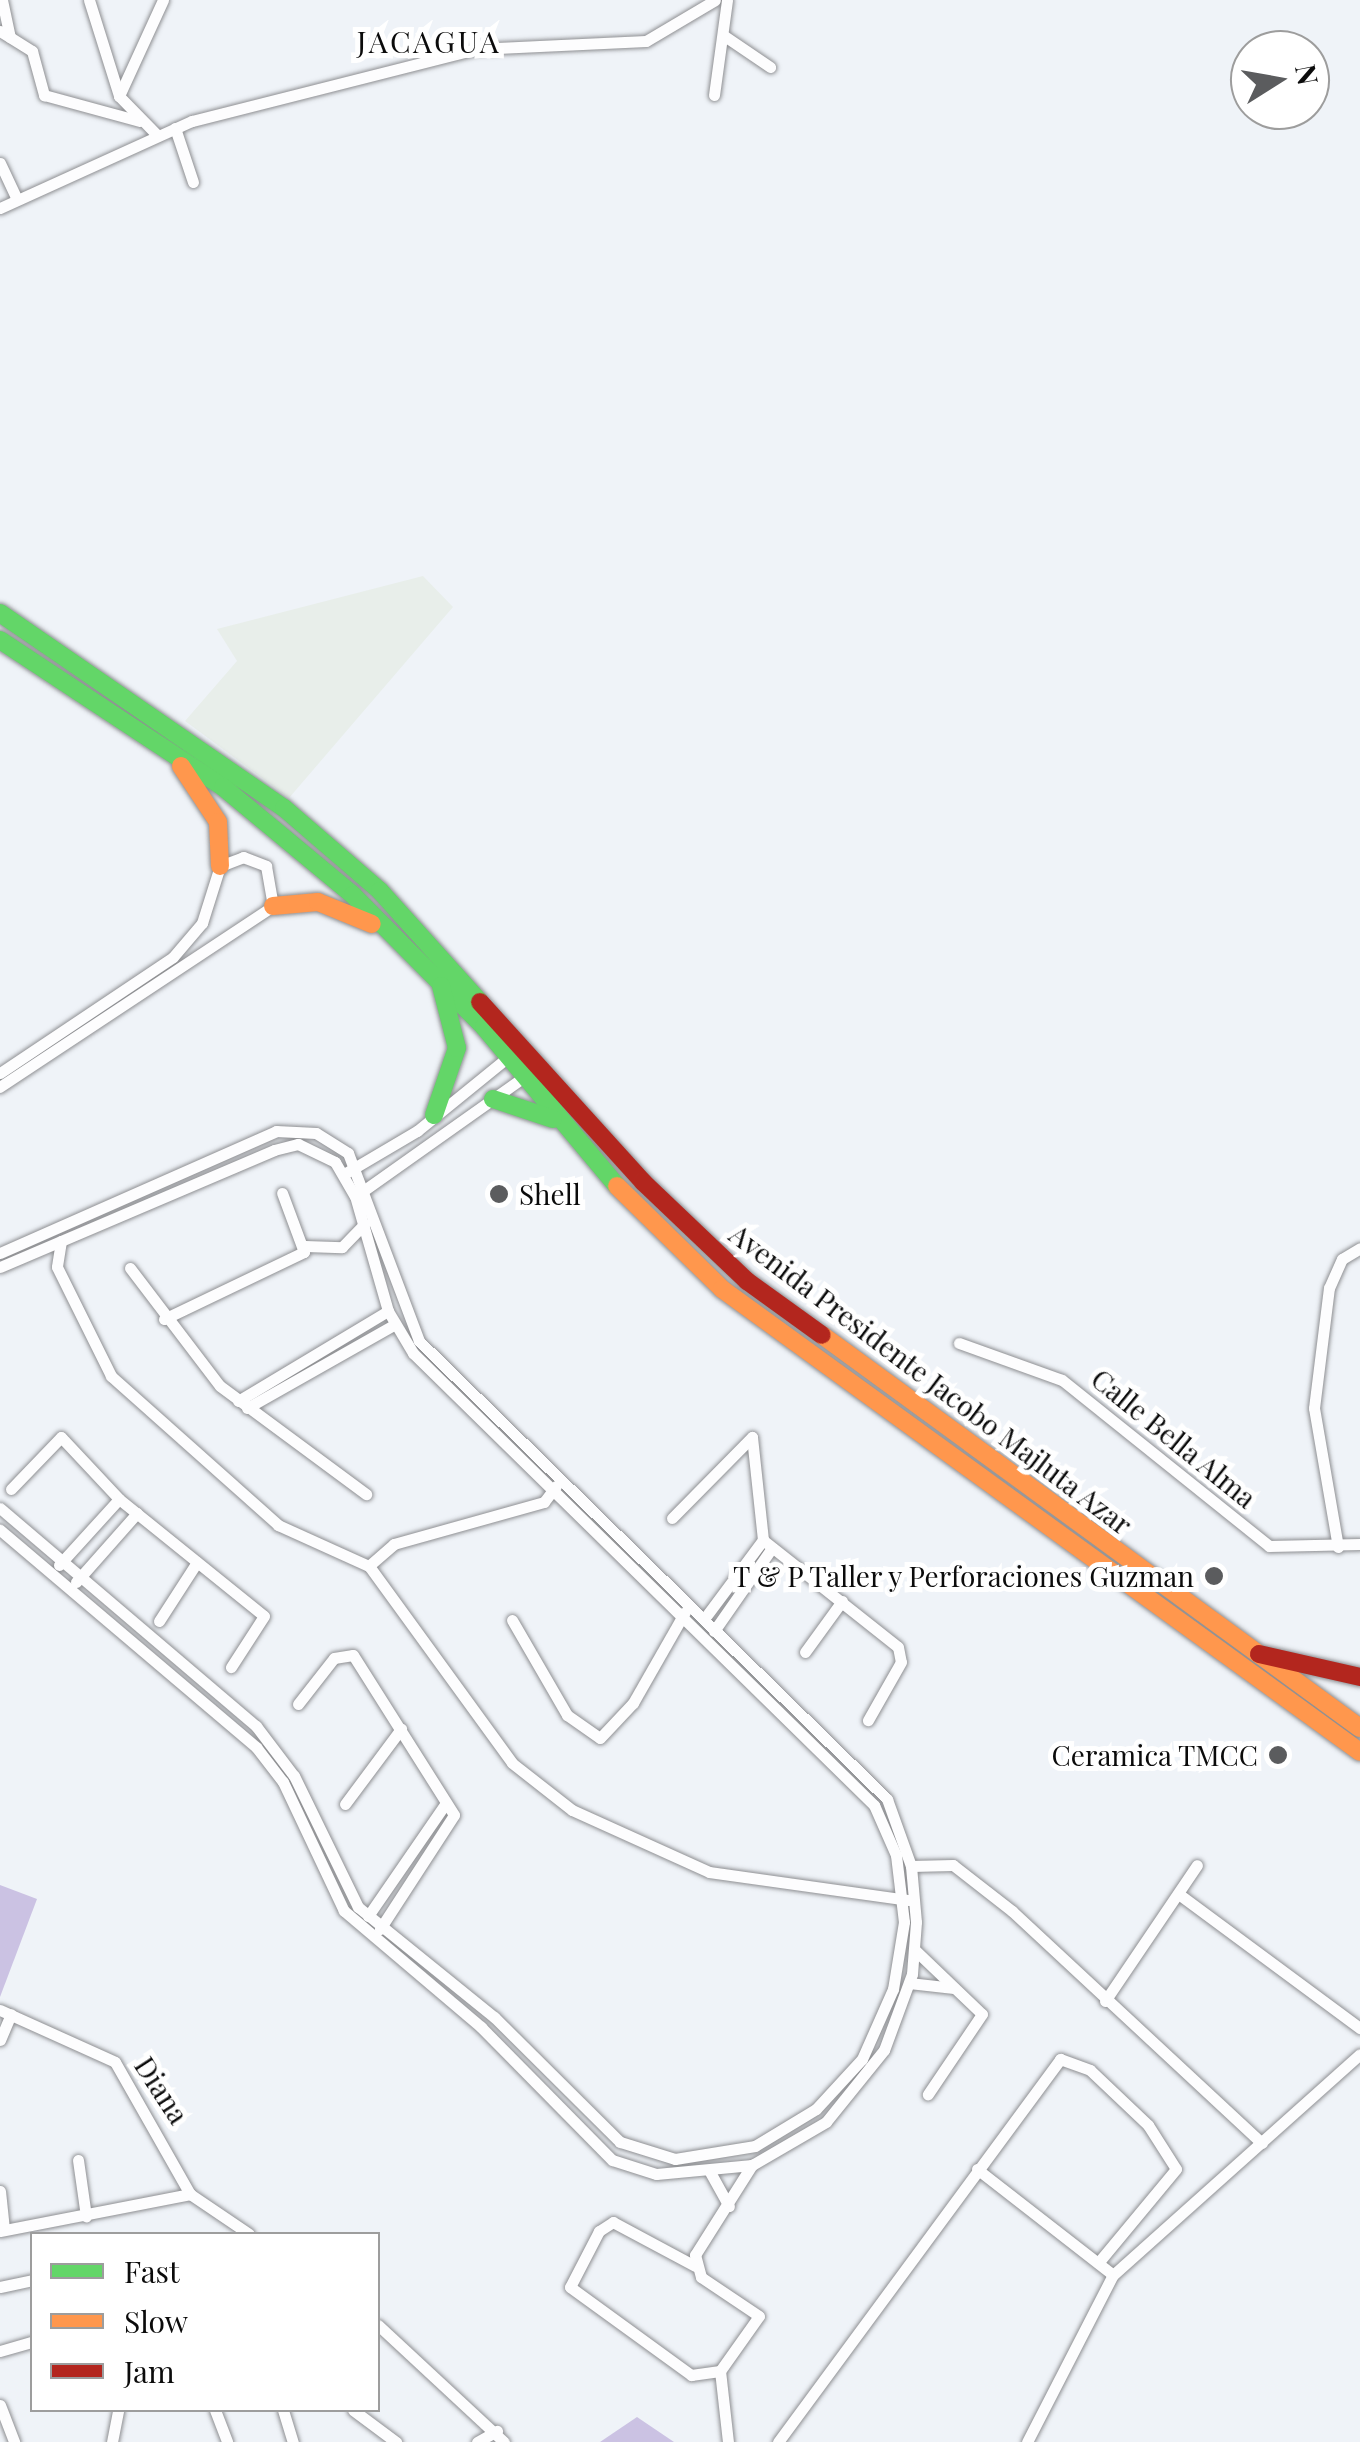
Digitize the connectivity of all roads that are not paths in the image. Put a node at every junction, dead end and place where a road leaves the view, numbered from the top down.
1 (2, 0) edge
2 (88, 0) edge
3 (163, 0) edge
4 (715, 0) edge
5 (727, 0) edge
6 (5, 34) edge
7 (723, 35) junction
8 (770, 68) dead end
9 (714, 95) dead end
10 (119, 96) junction
11 (140, 121) junction
12 (175, 128) junction
13 (157, 134) junction
14 (1, 167) edge
15 (192, 182) dead end
16 (16, 198) junction
17 (0, 208) edge
18 (0, 613) edge
19 (0, 640) edge
20 (171, 754) junction
21 (220, 866) junction
22 (273, 906) junction
23 (388, 932) junction
24 (440, 981) junction
25 (525, 1045) junction
26 (508, 1057) junction
27 (533, 1071) junction
28 (0, 1072) edge
29 (0, 1087) edge
30 (493, 1099) junction
31 (434, 1116) junction
32 (415, 1132) junction
33 (570, 1132) junction
34 (426, 1150) junction
35 (358, 1166) junction
36 (344, 1174) junction
37 (368, 1187) junction
38 (282, 1193) dead end
39 (355, 1196) junction
40 (364, 1224) junction
41 (61, 1241) junction
42 (306, 1246) junction
43 (1360, 1248) edge
44 (0, 1253) edge
45 (0, 1267) edge
46 (130, 1268) dead end
47 (388, 1312) junction
48 (164, 1319) junction
49 (394, 1325) junction
50 (959, 1343) dead end
51 (243, 1405) junction
52 (556, 1486) junction
53 (10, 1489) dead end
54 (366, 1494) dead end
55 (119, 1499) junction
56 (0, 1508) edge
57 (137, 1514) junction
58 (672, 1518) dead end
59 (0, 1530) edge
60 (768, 1544) junction
61 (1360, 1544) edge
62 (1338, 1547) junction
63 (197, 1562) junction
64 (59, 1565) junction
65 (370, 1566) junction
66 (76, 1582) junction
67 (842, 1601) junction
68 (685, 1612) junction
69 (707, 1615) junction
70 (512, 1620) dead end
71 (159, 1621) dead end
72 (714, 1631) junction
73 (1244, 1650) junction
74 (805, 1652) dead end
75 (231, 1667) dead end
76 (1360, 1676) edge
77 (298, 1704) dead end
78 (868, 1720) dead end
79 (1360, 1728) edge
80 (401, 1729) junction
81 (1360, 1752) edge
82 (446, 1803) junction
83 (345, 1804) dead end
84 (1198, 1865) dead end
85 (911, 1866) junction
86 (1180, 1895) junction
87 (910, 1900) junction
88 (368, 1916) junction
89 (380, 1929) junction
90 (916, 1951) junction
91 (910, 1983) junction
92 (954, 1988) junction
93 (1105, 2001) junction
94 (5, 2012) edge
95 (1360, 2028) edge
96 (0, 2040) edge
97 (1360, 2054) edge
98 (928, 2094) dead end
99 (1262, 2143) junction
100 (78, 2160) dead end
101 (752, 2165) junction
102 (977, 2169) junction
103 (710, 2172) junction
104 (0, 2191) edge
105 (190, 2194) junction
106 (729, 2206) junction
107 (86, 2216) junction
108 (2, 2231) edge
109 (246, 2232) edge
110 (1098, 2263) junction
111 (695, 2266) junction
112 (1113, 2275) junction
113 (30, 2280) edge
114 (0, 2287) edge
115 (380, 2327) edge
116 (30, 2343) edge
117 (0, 2351) edge
118 (720, 2371) junction
119 (1, 2410) edge
120 (118, 2412) edge
121 (216, 2412) edge
122 (284, 2412) edge
123 (356, 2412) edge
124 (500, 2436) edge
125 (14, 2442) edge
126 (112, 2442) edge
127 (227, 2442) edge
128 (292, 2442) edge
129 (396, 2442) edge
130 (477, 2442) edge
131 (728, 2442) edge
132 (778, 2442) edge
133 (1027, 2442) edge

1 - 6 street
2 - 10 street
3 - 10 street
4 - 12 street
5 - 7 street
6 - 11 street
7 - 8 street
7 - 9 street
10 - 11 street
11 - 13 street
12 - 13 street
12 - 15 street
13 - 16 street
14 - 16 street
16 - 17 street
18 - 25 main road, Avenida Presidente Jacobo Majluta Azar
19 - 20 main road, Avenida Presidente Jacobo Majluta Azar
20 - 21 main road
20 - 23 main road, Avenida Presidente Jacobo Majluta Azar
21 - 22 street
21 - 28 street
22 - 23 main road
22 - 29 street
23 - 24 main road, Avenida Presidente Jacobo Majluta Azar
24 - 26 main road, Avenida Presidente Jacobo Majluta Azar
24 - 31 main road
25 - 26 street
25 - 27 main road, Avenida Presidente Jacobo Majluta Azar
26 - 27 main road, Avenida Presidente Jacobo Majluta Azar
26 - 31 street
27 - 30 street
27 - 33 main road, Avenida Presidente Jacobo Majluta Azar
27 - 73 main road, Avenida Presidente Jacobo Majluta Azar
30 - 33 main road
30 - 34 street
31 - 32 street
32 - 34 street
32 - 35 street
33 - 81 main road, Avenida Presidente Jacobo Majluta Azar
34 - 37 street
35 - 36 street
35 - 37 street
35 - 44 street
36 - 39 street
36 - 41 street
37 - 39 street
37 - 69 street
38 - 42 street
39 - 40 street
40 - 42 street
40 - 47 street
41 - 45 street
41 - 65 street
42 - 48 street
43 - 62 street
46 - 48 street
47 - 49 street
47 - 51 street
48 - 51 street
49 - 51 street
49 - 52 street
50 - 62 street, Calle Bella Alma
51 - 54 street
52 - 65 street
52 - 68 street
53 - 55 street
55 - 57 street
55 - 64 street
56 - 64 street
57 - 63 street
57 - 66 street
58 - 60 street
59 - 103 street
60 - 67 street
60 - 69 street
60 - 72 street
61 - 62 street, Calle Bella Alma
63 - 71 street
63 - 75 street
64 - 66 street
65 - 87 street
66 - 88 street
67 - 74 street
67 - 78 street
68 - 70 street
68 - 72 street
69 - 72 street
72 - 85 street
72 - 87 street
73 - 76 main road
73 - 79 main road, Avenida Presidente Jacobo Majluta Azar
77 - 80 street
80 - 82 street
80 - 83 street
82 - 88 street
82 - 89 street
84 - 86 street
85 - 87 street
85 - 93 street
86 - 93 street
86 - 95 street
87 - 89 street
87 - 90 street
88 - 89 street
90 - 91 street
90 - 92 street
91 - 92 street
91 - 101 street
92 - 98 street
93 - 99 street
94 - 96 street
94 - 105 street, Diana
97 - 99 street
99 - 112 street
100 - 107 street
101 - 103 street
101 - 106 street
102 - 110 street
102 - 110 street
102 - 132 street
103 - 106 street
104 - 108 street
105 - 107 street
105 - 109 street, Diana
106 - 111 street
107 - 108 street
110 - 112 street
111 - 118 street
111 - 118 street
112 - 133 street
113 - 114 street
115 - 124 street
116 - 117 street
118 - 131 street
119 - 125 street
120 - 126 street
121 - 127 street
122 - 128 street
123 - 129 street
124 - 130 street

